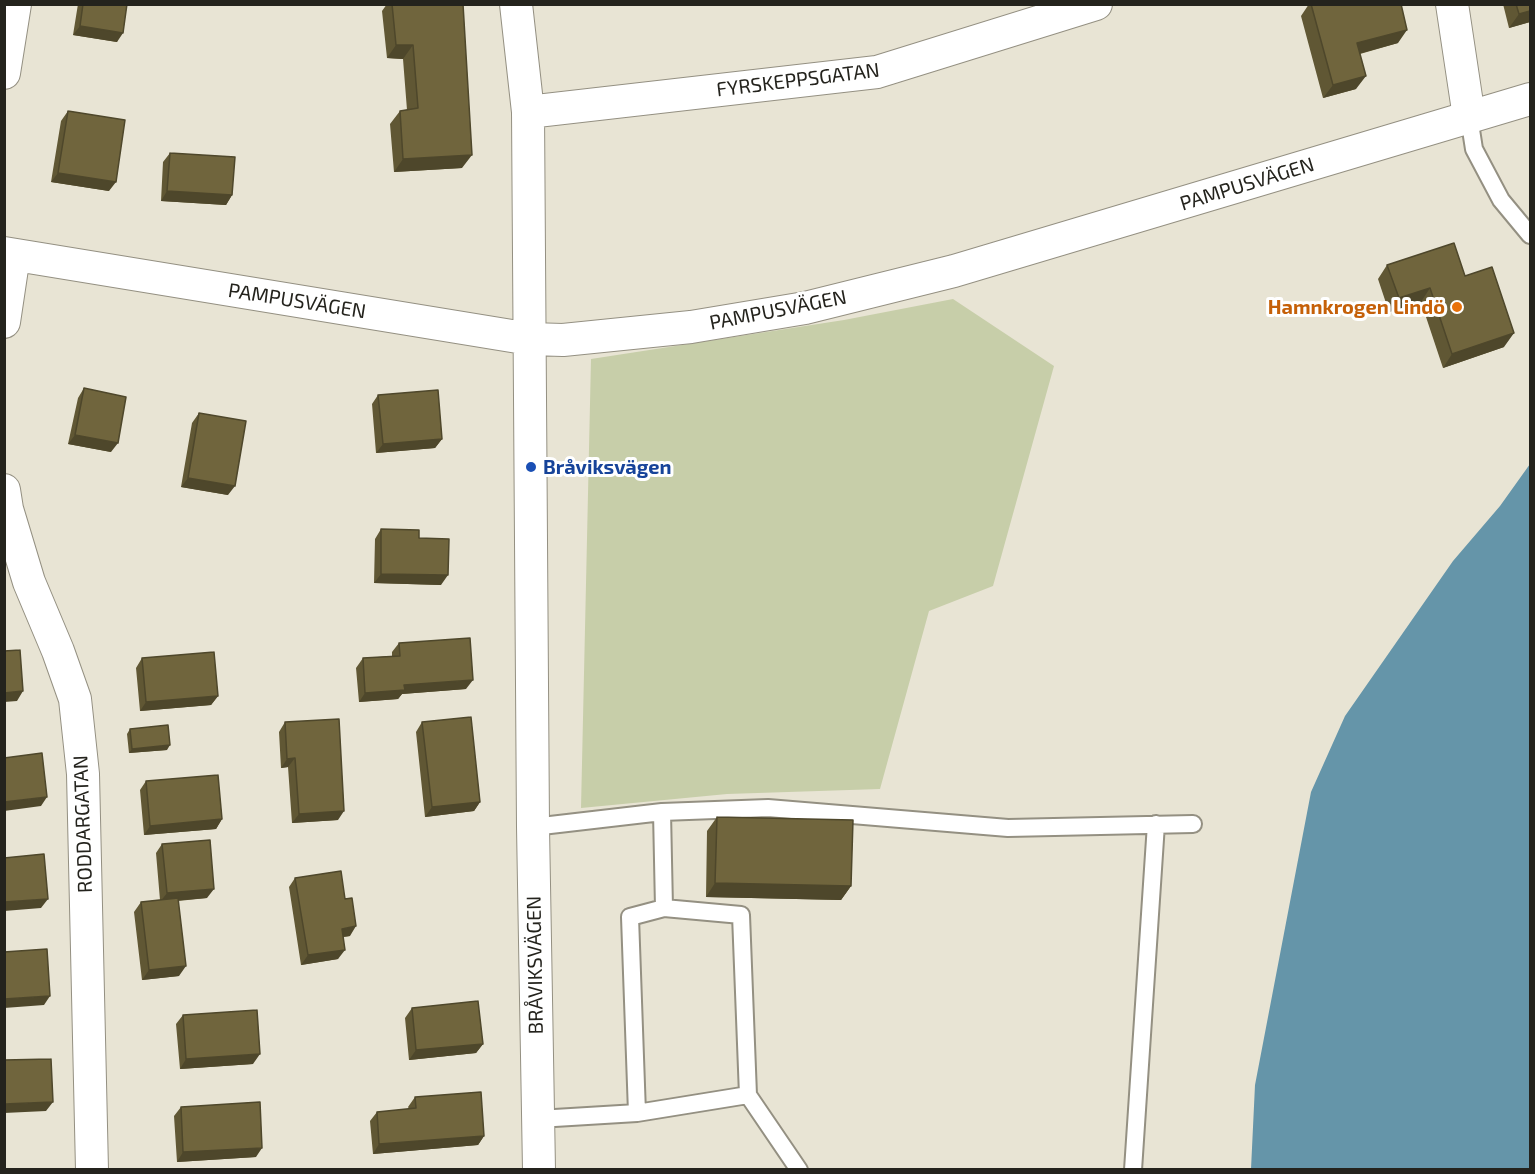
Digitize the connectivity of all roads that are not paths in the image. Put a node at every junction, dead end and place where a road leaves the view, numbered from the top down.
1 (15, 4) edge
2 (516, 4) edge
3 (1096, 4) edge
4 (1452, 4) edge
5 (4, 73) edge
6 (1530, 99) edge
7 (528, 112) junction
8 (1469, 117) junction
9 (1530, 235) edge
10 (9, 254) edge
11 (4, 322) edge
12 (530, 339) junction
13 (4, 490) edge
14 (662, 812) junction
15 (1156, 824) junction
16 (1193, 824) dead end
17 (533, 827) junction
18 (664, 908) junction
19 (748, 1095) junction
20 (637, 1113) junction
21 (538, 1119) junction
22 (92, 1170) edge
23 (539, 1170) edge
24 (799, 1170) edge
25 (1132, 1170) edge

1 - 5 street
2 - 7 street, BRÅVIKSVÄGEN
3 - 7 street, FYRSKEPPSGATAN
4 - 8 street
6 - 8 street, PAMPUSVÄGEN
7 - 12 street, BRÅVIKSVÄGEN
8 - 9 lane
8 - 12 street, PAMPUSVÄGEN
10 - 11 street
10 - 12 street, PAMPUSVÄGEN
12 - 17 street, BRÅVIKSVÄGEN
13 - 22 street, RODDARGATAN
14 - 15 lane
14 - 17 lane
14 - 18 lane
15 - 16 lane
15 - 25 lane
17 - 21 street, BRÅVIKSVÄGEN
18 - 19 lane
18 - 20 lane
19 - 20 lane
19 - 24 lane
20 - 21 lane
21 - 23 street, BRÅVIKSVÄGEN

